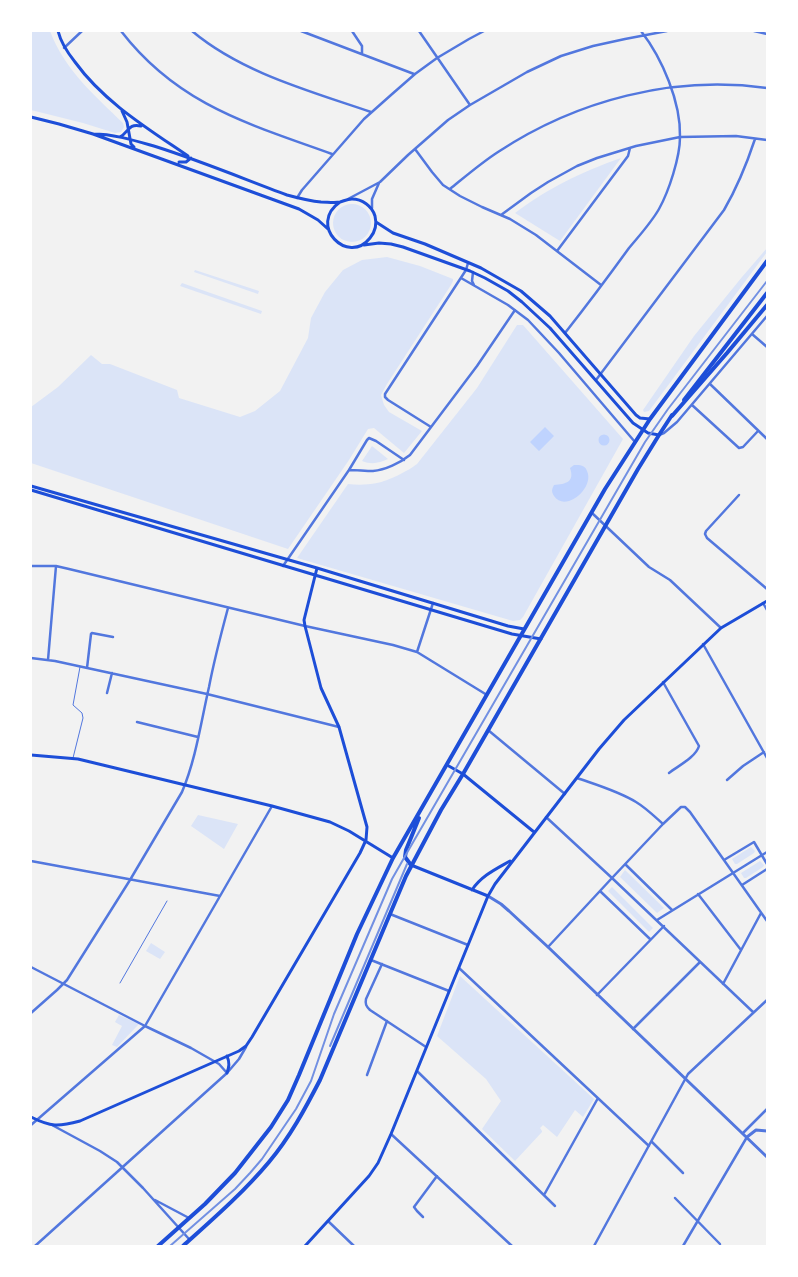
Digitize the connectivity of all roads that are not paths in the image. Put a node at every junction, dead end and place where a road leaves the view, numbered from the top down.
1 (58, 31) edge
2 (82, 31) edge
3 (121, 31) edge
4 (192, 31) edge
5 (301, 31) edge
6 (352, 31) edge
7 (419, 31) edge
8 (484, 31) edge
9 (641, 31) edge
10 (667, 31) edge
11 (754, 31) edge
12 (767, 34) edge
13 (644, 35) junction
14 (64, 48) junction
15 (362, 54) junction
16 (437, 58) junction
17 (415, 74) junction
18 (671, 87) junction
19 (767, 88) edge
20 (470, 105) junction
21 (122, 110) junction
22 (371, 112) junction
23 (31, 117) edge
24 (144, 127) junction
25 (128, 128) junction
26 (93, 134) junction
27 (680, 137) junction
28 (118, 138) junction
29 (754, 139) junction
30 (130, 140) junction
31 (767, 140) edge
32 (630, 148) junction
33 (415, 149) junction
34 (138, 150) junction
35 (333, 154) junction
36 (190, 158) junction
37 (164, 159) junction
38 (380, 182) junction
39 (450, 189) junction
40 (297, 198) junction
41 (346, 200) junction
42 (340, 202) junction
43 (372, 211) junction
44 (501, 216) junction
45 (376, 222) junction
46 (328, 230) junction
47 (361, 245) junction
48 (557, 251) junction
49 (767, 260) edge
50 (469, 262) junction
51 (466, 270) junction
52 (473, 272) junction
53 (460, 278) junction
54 (602, 285) junction
55 (474, 286) junction
56 (767, 292) edge
57 (767, 305) edge
58 (515, 310) junction
59 (767, 316) edge
60 (565, 333) junction
61 (752, 334) junction
62 (767, 347) edge
63 (601, 374) junction
64 (596, 380) junction
65 (710, 384) junction
66 (692, 405) junction
67 (672, 416) junction
68 (650, 419) junction
69 (431, 427) junction
70 (643, 430) junction
71 (758, 430) junction
72 (659, 435) junction
73 (767, 439) edge
74 (635, 442) junction
75 (404, 460) junction
76 (349, 470) junction
77 (31, 486) edge
78 (31, 490) edge
79 (739, 494) dead end
80 (100, 505) junction
81 (99, 510) junction
82 (591, 513) junction
83 (605, 527) junction
84 (196, 533) junction
85 (194, 539) junction
86 (287, 560) junction
87 (31, 566) edge
88 (56, 566) junction
89 (283, 566) junction
90 (317, 568) junction
91 (315, 575) junction
92 (767, 589) edge
93 (765, 602) edge
94 (433, 603) junction
95 (228, 608) junction
96 (430, 610) junction
97 (767, 610) edge
98 (305, 626) junction
99 (721, 628) junction
100 (524, 629) junction
101 (521, 636) junction
102 (113, 637) dead end
103 (541, 639) junction
104 (703, 644) junction
105 (417, 652) junction
106 (31, 658) edge
107 (48, 660) junction
108 (80, 666) junction
109 (87, 668) junction
110 (112, 673) junction
111 (663, 682) junction
112 (107, 693) dead end
113 (207, 694) junction
114 (487, 695) junction
115 (137, 722) dead end
116 (339, 727) junction
117 (488, 730) junction
118 (198, 737) junction
119 (764, 752) junction
120 (31, 755) edge
121 (73, 758) junction
122 (767, 758) edge
123 (447, 765) junction
124 (668, 773) dead end
125 (463, 774) junction
126 (577, 778) junction
127 (727, 780) dead end
128 (185, 785) junction
129 (565, 794) junction
130 (426, 802) junction
131 (272, 806) junction
132 (546, 817) junction
133 (663, 824) junction
134 (534, 832) junction
135 (366, 840) junction
136 (767, 852) edge
137 (762, 855) junction
138 (393, 858) junction
139 (513, 860) junction
140 (724, 860) junction
141 (31, 861) edge
142 (625, 864) junction
143 (767, 864) edge
144 (411, 865) junction
145 (767, 869) edge
146 (733, 873) junction
147 (612, 878) junction
148 (130, 880) junction
149 (742, 885) junction
150 (472, 890) junction
151 (600, 891) junction
152 (698, 894) junction
153 (220, 896) junction
154 (488, 896) junction
155 (167, 901) dead end
156 (672, 910) junction
157 (761, 913) junction
158 (390, 914) junction
159 (657, 920) junction
160 (767, 921) edge
161 (664, 926) junction
162 (650, 939) junction
163 (468, 945) junction
164 (548, 947) junction
165 (741, 950) junction
166 (371, 960) junction
167 (700, 962) junction
168 (382, 964) junction
169 (459, 967) junction
170 (31, 968) edge
171 (120, 983) dead end
172 (64, 984) junction
173 (723, 984) junction
174 (449, 991) junction
175 (597, 995) junction
176 (767, 1000) edge
177 (753, 1012) junction
178 (31, 1013) edge
179 (387, 1021) junction
180 (144, 1026) junction
181 (633, 1029) junction
182 (246, 1046) junction
183 (426, 1047) junction
184 (227, 1056) junction
185 (215, 1061) junction
186 (417, 1070) junction
187 (227, 1073) junction
188 (368, 1075) dead end
189 (686, 1079) junction
190 (598, 1098) junction
191 (767, 1109) edge
192 (31, 1117) edge
193 (37, 1120) junction
194 (52, 1125) junction
195 (31, 1126) edge
196 (767, 1131) edge
197 (742, 1133) junction
198 (391, 1134) junction
199 (747, 1137) junction
200 (652, 1142) junction
201 (649, 1146) junction
202 (767, 1157) edge
203 (122, 1167) junction
204 (683, 1173) dead end
205 (437, 1176) junction
206 (544, 1195) junction
207 (152, 1198) junction
208 (675, 1198) dead end
209 (555, 1206) dead end
210 (423, 1217) dead end
211 (189, 1218) junction
212 (328, 1221) junction
213 (698, 1221) junction
214 (178, 1227) junction
215 (190, 1240) junction
216 (720, 1244) dead end
217 (35, 1246) edge
218 (158, 1246) edge
219 (183, 1246) edge
220 (305, 1246) edge
221 (354, 1246) edge
222 (512, 1246) edge
223 (594, 1246) edge
224 (684, 1246) edge

1 - 14 main road
2 - 14 street
3 - 35 street
4 - 22 street
5 - 15 street
6 - 15 street
7 - 16 street
8 - 16 street
9 - 13 street
10 - 13 street
11 - 12 street
13 - 18 street
13 - 20 street
14 - 21 main road
15 - 17 street
16 - 17 street
16 - 20 street
17 - 22 street
18 - 19 street
18 - 27 street
18 - 39 street
20 - 33 street
21 - 24 main road
21 - 25 main road
22 - 35 street
23 - 26 main road
24 - 25 main road
24 - 36 main road
25 - 28 main road
25 - 30 main road
26 - 28 main road
26 - 34 main road
27 - 29 street
27 - 32 street
27 - 54 street
28 - 30 main road
29 - 31 street
29 - 63 street
30 - 34 main road
30 - 36 main road
32 - 44 street
32 - 48 street
33 - 38 street
33 - 39 street
34 - 37 main road
35 - 40 street
36 - 37 main road
36 - 40 main road
37 - 46 main road
38 - 41 street
38 - 43 street
39 - 44 street
40 - 42 main road
41 - 42 main road
41 - 43 main road
42 - 46 main road
43 - 45 main road
44 - 48 street
45 - 47 main road
45 - 50 main road
46 - 47 main road
47 - 51 main road
48 - 54 street
49 - 68 main road
50 - 51 street
50 - 60 main road
51 - 52 main road
51 - 53 street
52 - 55 street
52 - 64 main road
53 - 55 street
53 - 69 street
54 - 60 street
55 - 58 street
56 - 67 main road
57 - 67 main road
58 - 69 street
58 - 74 street
59 - 61 street
60 - 63 main road
61 - 62 street
61 - 65 street
63 - 64 street
63 - 68 main road
64 - 70 main road
65 - 66 street
65 - 71 street
66 - 71 street
66 - 72 street
67 - 72 main road
68 - 70 main road
69 - 75 street
70 - 72 main road
70 - 74 main road
71 - 73 street
72 - 83 main road
74 - 82 main road
75 - 76 street
75 - 76 street
76 - 86 street
77 - 80 main road
78 - 81 main road
79 - 92 street
80 - 81 main road
80 - 84 main road
81 - 85 main road
82 - 83 street
82 - 100 main road
83 - 99 street
83 - 103 main road
84 - 85 main road
84 - 86 main road
85 - 89 main road
86 - 89 street
86 - 90 main road
87 - 88 street
88 - 95 street
88 - 107 street
89 - 91 main road
90 - 91 main road
90 - 94 main road
91 - 96 main road
91 - 98 main road
93 - 97 street
93 - 99 main road
94 - 96 street
94 - 100 main road
95 - 98 street
95 - 113 street
96 - 101 main road
96 - 105 street
98 - 105 street
98 - 116 main road
99 - 104 main road
100 - 101 main road
101 - 103 main road
101 - 114 main road
102 - 109 street
103 - 117 main road
104 - 111 main road
104 - 119 street
105 - 114 street
106 - 107 street
107 - 108 street
108 - 109 street
108 - 121 lane
109 - 110 street
110 - 112 street
110 - 113 street
111 - 124 street
111 - 126 main road
113 - 116 street
113 - 118 street
114 - 123 main road
115 - 118 street
116 - 135 main road
117 - 125 main road
117 - 129 street
118 - 128 street
119 - 122 street
119 - 127 street
120 - 121 main road
121 - 128 main road
123 - 125 main road
123 - 130 main road
125 - 134 main road
125 - 144 main road
126 - 129 main road
126 - 133 street
128 - 131 main road
128 - 148 street
129 - 132 main road
130 - 138 main road
130 - 144 main road
131 - 135 main road
131 - 153 street
132 - 134 main road
132 - 147 street
133 - 140 street
133 - 142 street
134 - 139 main road
135 - 138 main road
135 - 182 main road
136 - 137 street
137 - 140 street
137 - 143 street
137 - 146 street
138 - 211 main road
139 - 150 main road
139 - 154 main road
140 - 146 street
141 - 148 street
142 - 147 street
142 - 156 street
144 - 150 main road
144 - 158 main road
145 - 149 street
146 - 149 street
146 - 152 street
147 - 151 street
147 - 159 street
148 - 153 street
148 - 172 street
149 - 157 street
150 - 154 main road
151 - 162 street
151 - 164 street
152 - 156 street
152 - 165 street
153 - 180 street
154 - 163 main road
154 - 164 street
155 - 171 lane
156 - 159 street
157 - 160 street
157 - 165 street
158 - 163 street
158 - 166 main road
159 - 161 street
161 - 162 street
161 - 167 street
162 - 175 street
163 - 169 main road
164 - 175 street
165 - 173 street
166 - 168 street
166 - 215 main road
167 - 173 street
167 - 181 street
168 - 174 street
168 - 179 street
169 - 174 main road
169 - 190 street
170 - 172 street
172 - 178 street
172 - 180 street
173 - 177 street
174 - 183 main road
175 - 181 street
176 - 177 street
177 - 189 street
179 - 183 street
179 - 188 street
180 - 185 street
180 - 193 street
181 - 189 street
182 - 184 main road
182 - 187 street
183 - 186 main road
184 - 185 main road
184 - 187 main road
185 - 187 street
185 - 194 main road
186 - 198 main road
186 - 206 street
187 - 203 street
189 - 197 street
189 - 200 street
190 - 201 street
190 - 206 street
191 - 197 street
192 - 193 main road
193 - 194 main road
193 - 195 street
194 - 203 street
196 - 199 street
197 - 199 street
198 - 205 street
198 - 212 main road
199 - 202 street
199 - 213 street
200 - 201 street
200 - 204 street
201 - 223 street
203 - 207 street
203 - 217 street
205 - 210 street
205 - 222 street
206 - 209 street
207 - 211 street
207 - 214 street
208 - 213 street
211 - 214 main road
212 - 220 main road
212 - 221 street
213 - 216 street
213 - 224 street
214 - 215 street
214 - 218 main road
215 - 219 main road

